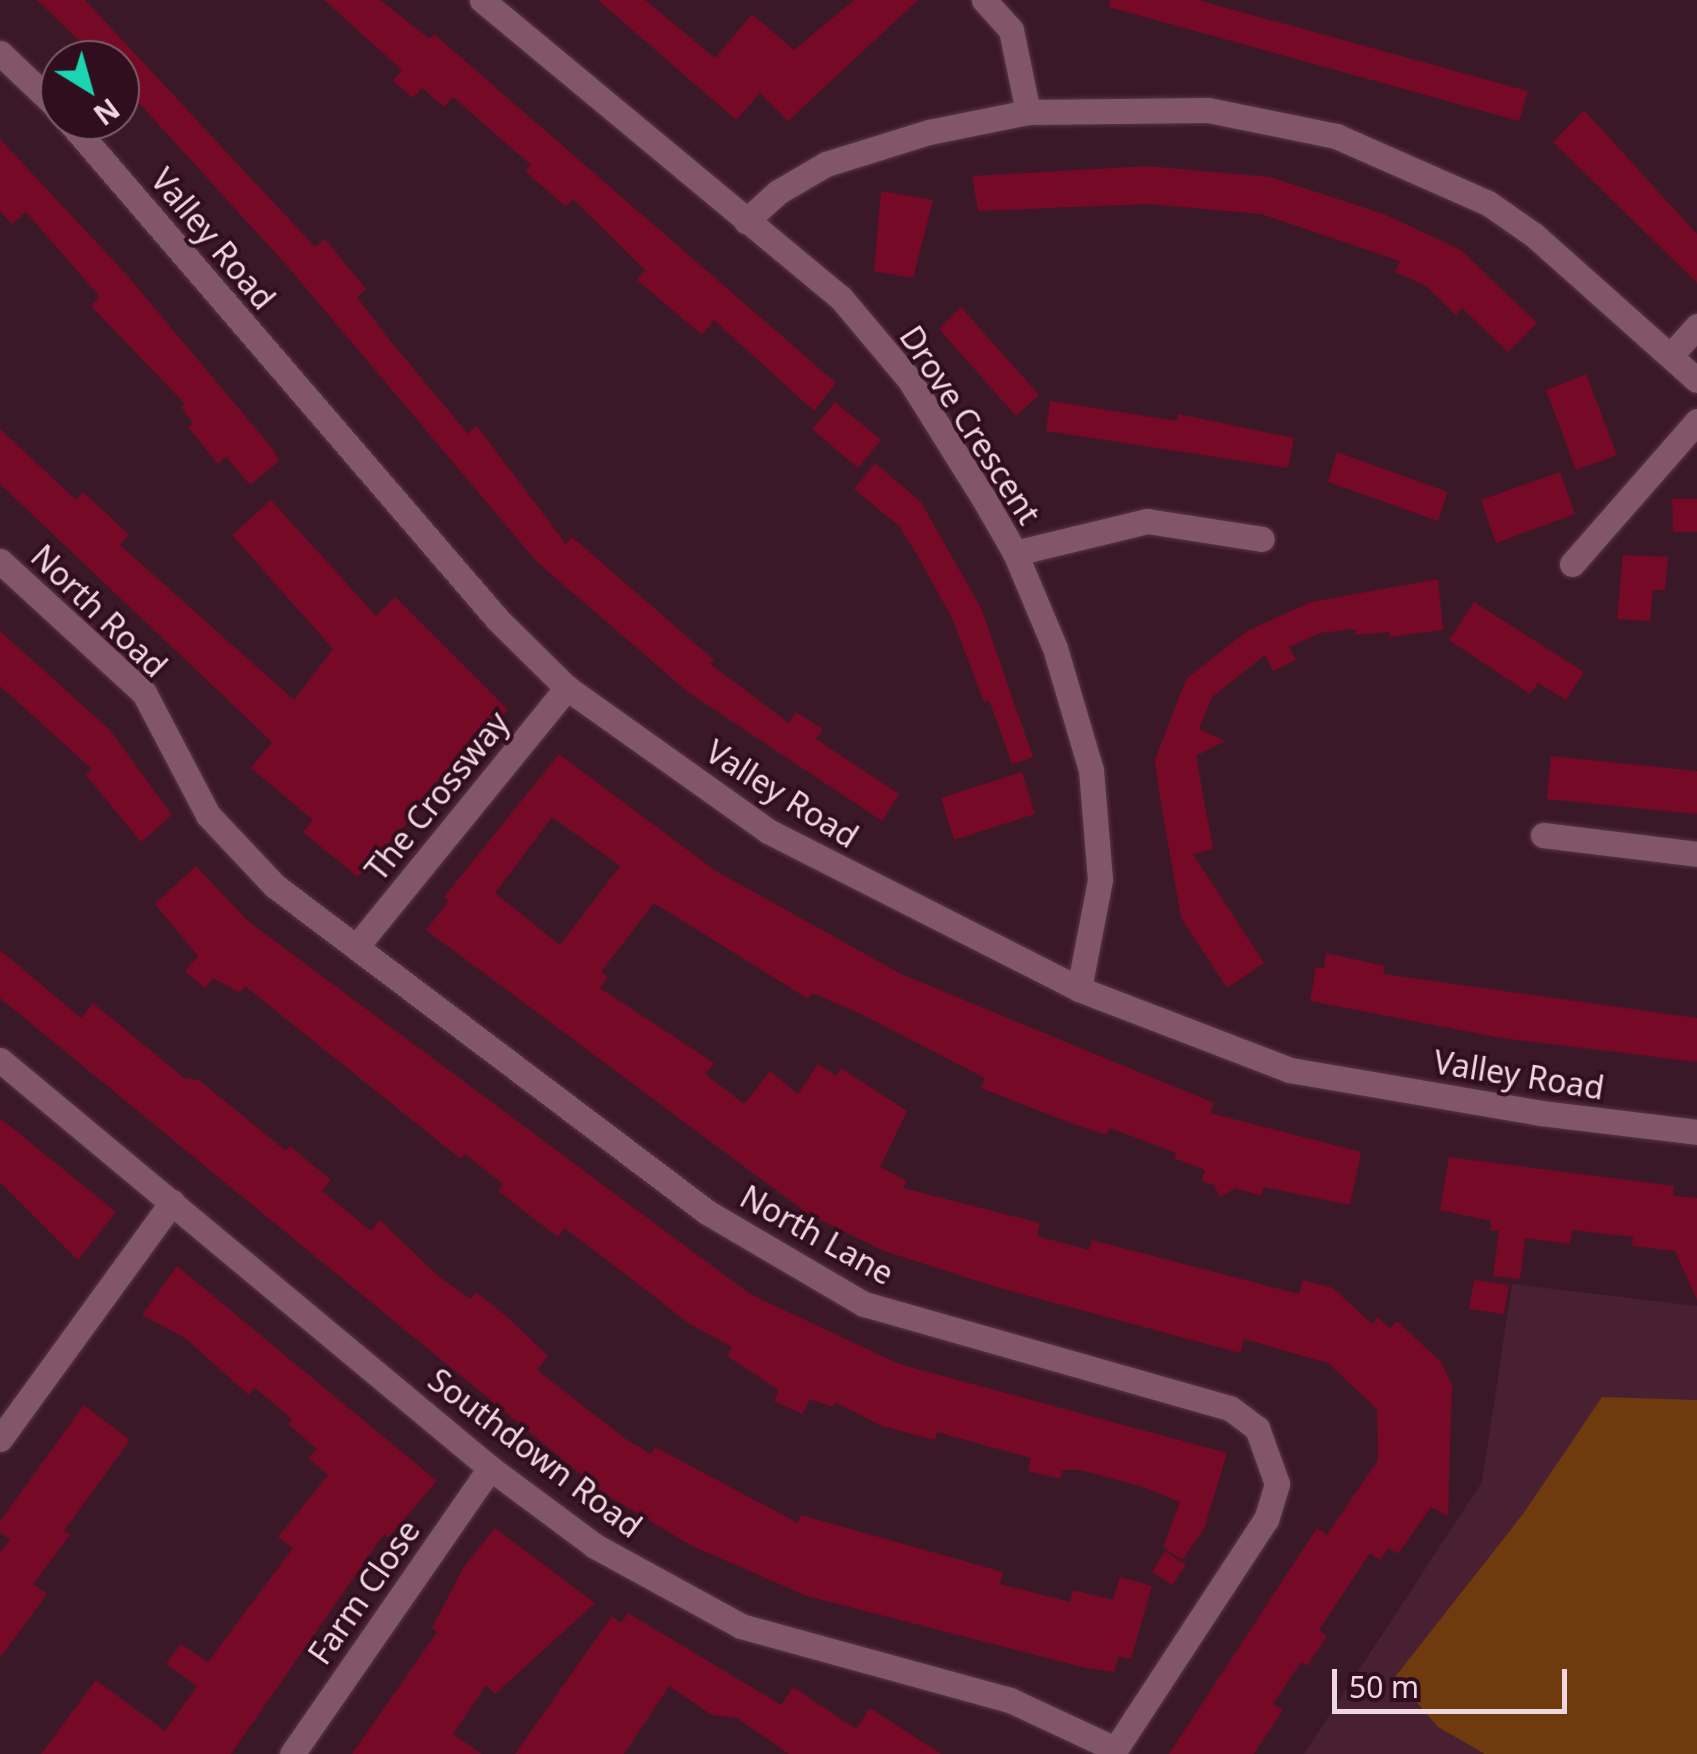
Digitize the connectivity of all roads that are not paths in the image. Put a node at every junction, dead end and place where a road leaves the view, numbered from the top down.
1 (482, 0) edge
2 (984, 0) edge
3 (0, 54) edge
4 (40, 91) edge
5 (1028, 112) junction
6 (85, 140) edge
7 (746, 221) junction
8 (1697, 326) edge
9 (1672, 355) junction
10 (1697, 380) edge
11 (1697, 421) edge
12 (1262, 538) dead end
13 (1016, 553) junction
14 (0, 561) edge
15 (1572, 564) dead end
16 (567, 688) junction
17 (208, 814) joint
18 (1543, 835) dead end
19 (1697, 854) edge
20 (357, 946) junction
21 (1079, 988) junction
22 (0, 1060) edge
23 (1697, 1132) edge
24 (172, 1202) junction
25 (0, 1439) edge
26 (490, 1468) junction
27 (1113, 1752) edge
28 (292, 1754) edge

1 - 7 street, Drove Crescent
2 - 5 street
3 - 4 street
5 - 7 street
5 - 9 street
6 - 16 street, Valley Road
7 - 13 street, Drove Crescent
8 - 9 street
9 - 10 street
11 - 15 street
12 - 13 street
13 - 21 street, Drove Crescent
14 - 17 street, North Road
16 - 20 street, The Crossway
16 - 21 street, Valley Road
17 - 20 street, North Lane
18 - 19 street
20 - 27 street, North Lane
21 - 23 street, Valley Road
22 - 24 street, Southdown Road
24 - 25 street
24 - 26 street, Southdown Road
26 - 27 street, Southdown Road
26 - 28 street, Farm Close

